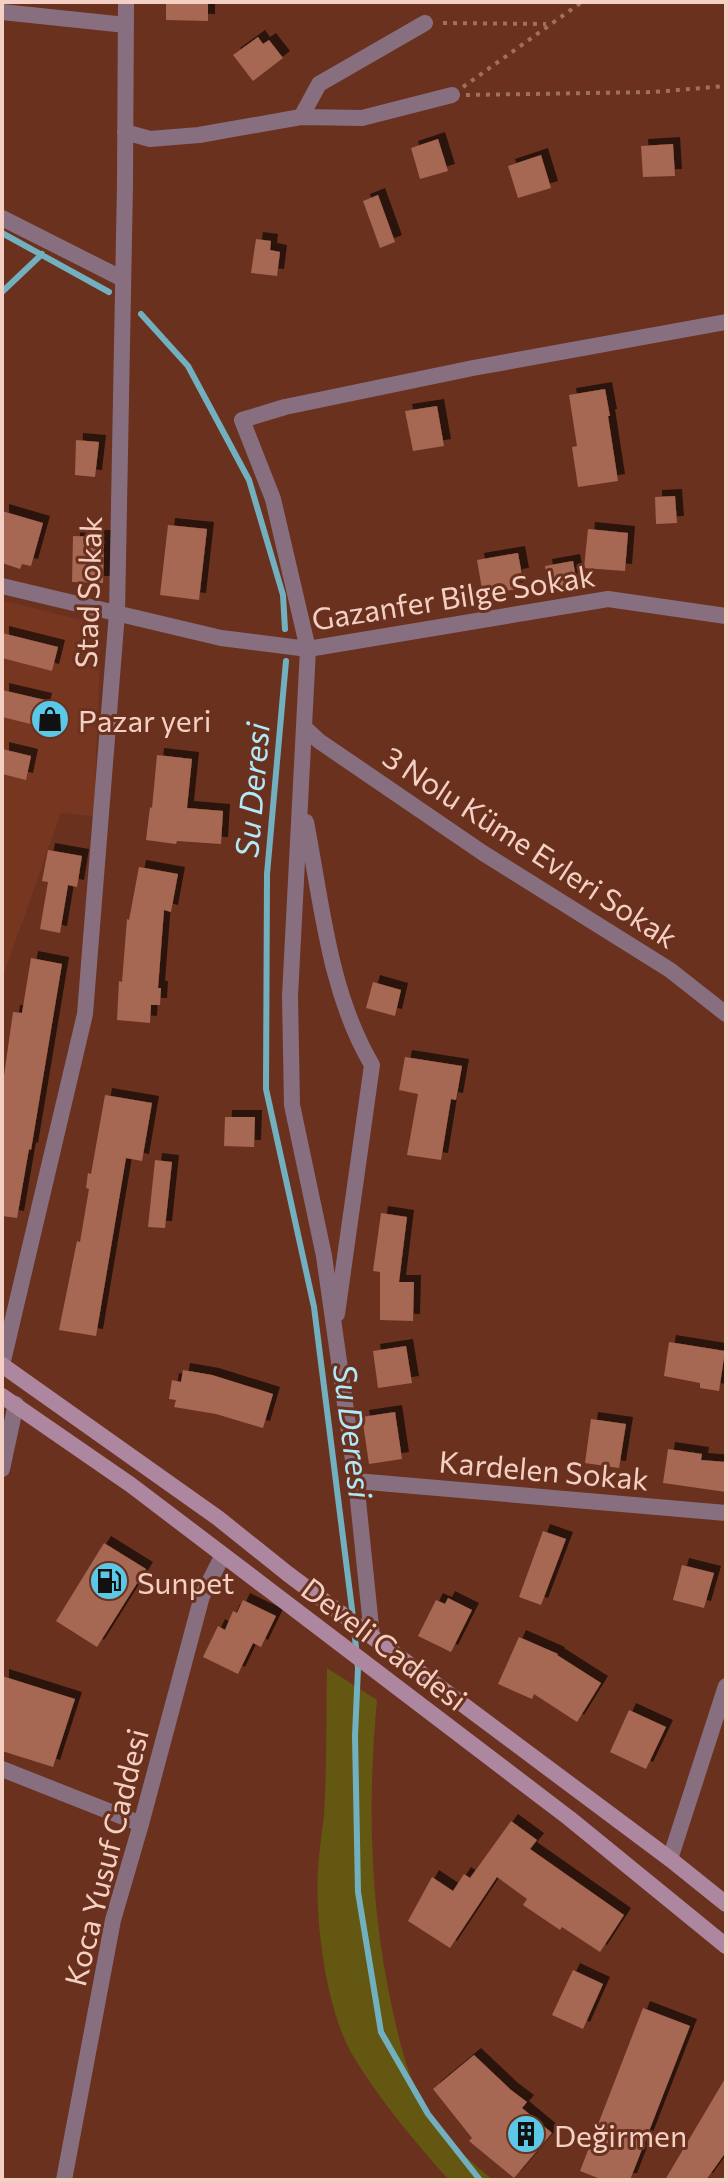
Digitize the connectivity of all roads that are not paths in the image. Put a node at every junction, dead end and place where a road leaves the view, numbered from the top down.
1 (126, 2) edge
2 (2, 12) edge
3 (425, 23) road end
4 (126, 25) junction
5 (452, 95) road end
6 (301, 117) junction
7 (125, 132) junction
8 (2, 218) edge
9 (123, 279) junction
10 (726, 322) edge
11 (2, 586) edge
12 (117, 613) junction
13 (726, 616) edge
14 (308, 649) junction
15 (304, 727) junction
16 (301, 795) junction
17 (726, 1014) edge
18 (335, 1331) junction
19 (2, 1365) edge
20 (9, 1400) edge
21 (2, 1468) edge
22 (356, 1481) junction
23 (726, 1513) edge
24 (223, 1555) junction
25 (367, 1632) junction
26 (726, 1686) edge
27 (2, 1769) edge
28 (141, 1824) junction
29 (670, 1859) junction
30 (726, 1904) edge
31 (726, 1946) edge
32 (64, 2180) edge

1 - 4 street, Stad Sokak
2 - 4 street
3 - 6 street
4 - 7 street, Stad Sokak
5 - 6 street
6 - 7 street
7 - 9 street, Stad Sokak
8 - 9 street
9 - 12 street, Stad Sokak
10 - 14 street
11 - 12 street, Gazanfer Bilge Sokak
12 - 14 street, Gazanfer Bilge Sokak
12 - 19 street, Stad Sokak
13 - 14 street, Gazanfer Bilge Sokak
14 - 15 street
15 - 16 street
15 - 17 street, 3 Nolu Küme Evleri Sokak
16 - 18 street
16 - 18 street
18 - 22 street
19 - 25 main road, Develi Caddesi
20 - 21 street
20 - 24 main road, Develi Caddesi
22 - 23 street, Kardelen Sokak
22 - 25 street
24 - 28 street, Koca Yusuf Caddesi
24 - 31 main road, Develi Caddesi
25 - 29 main road, Develi Caddesi
26 - 29 street
27 - 28 street
28 - 32 street, Koca Yusuf Caddesi
29 - 30 main road, Develi Caddesi

